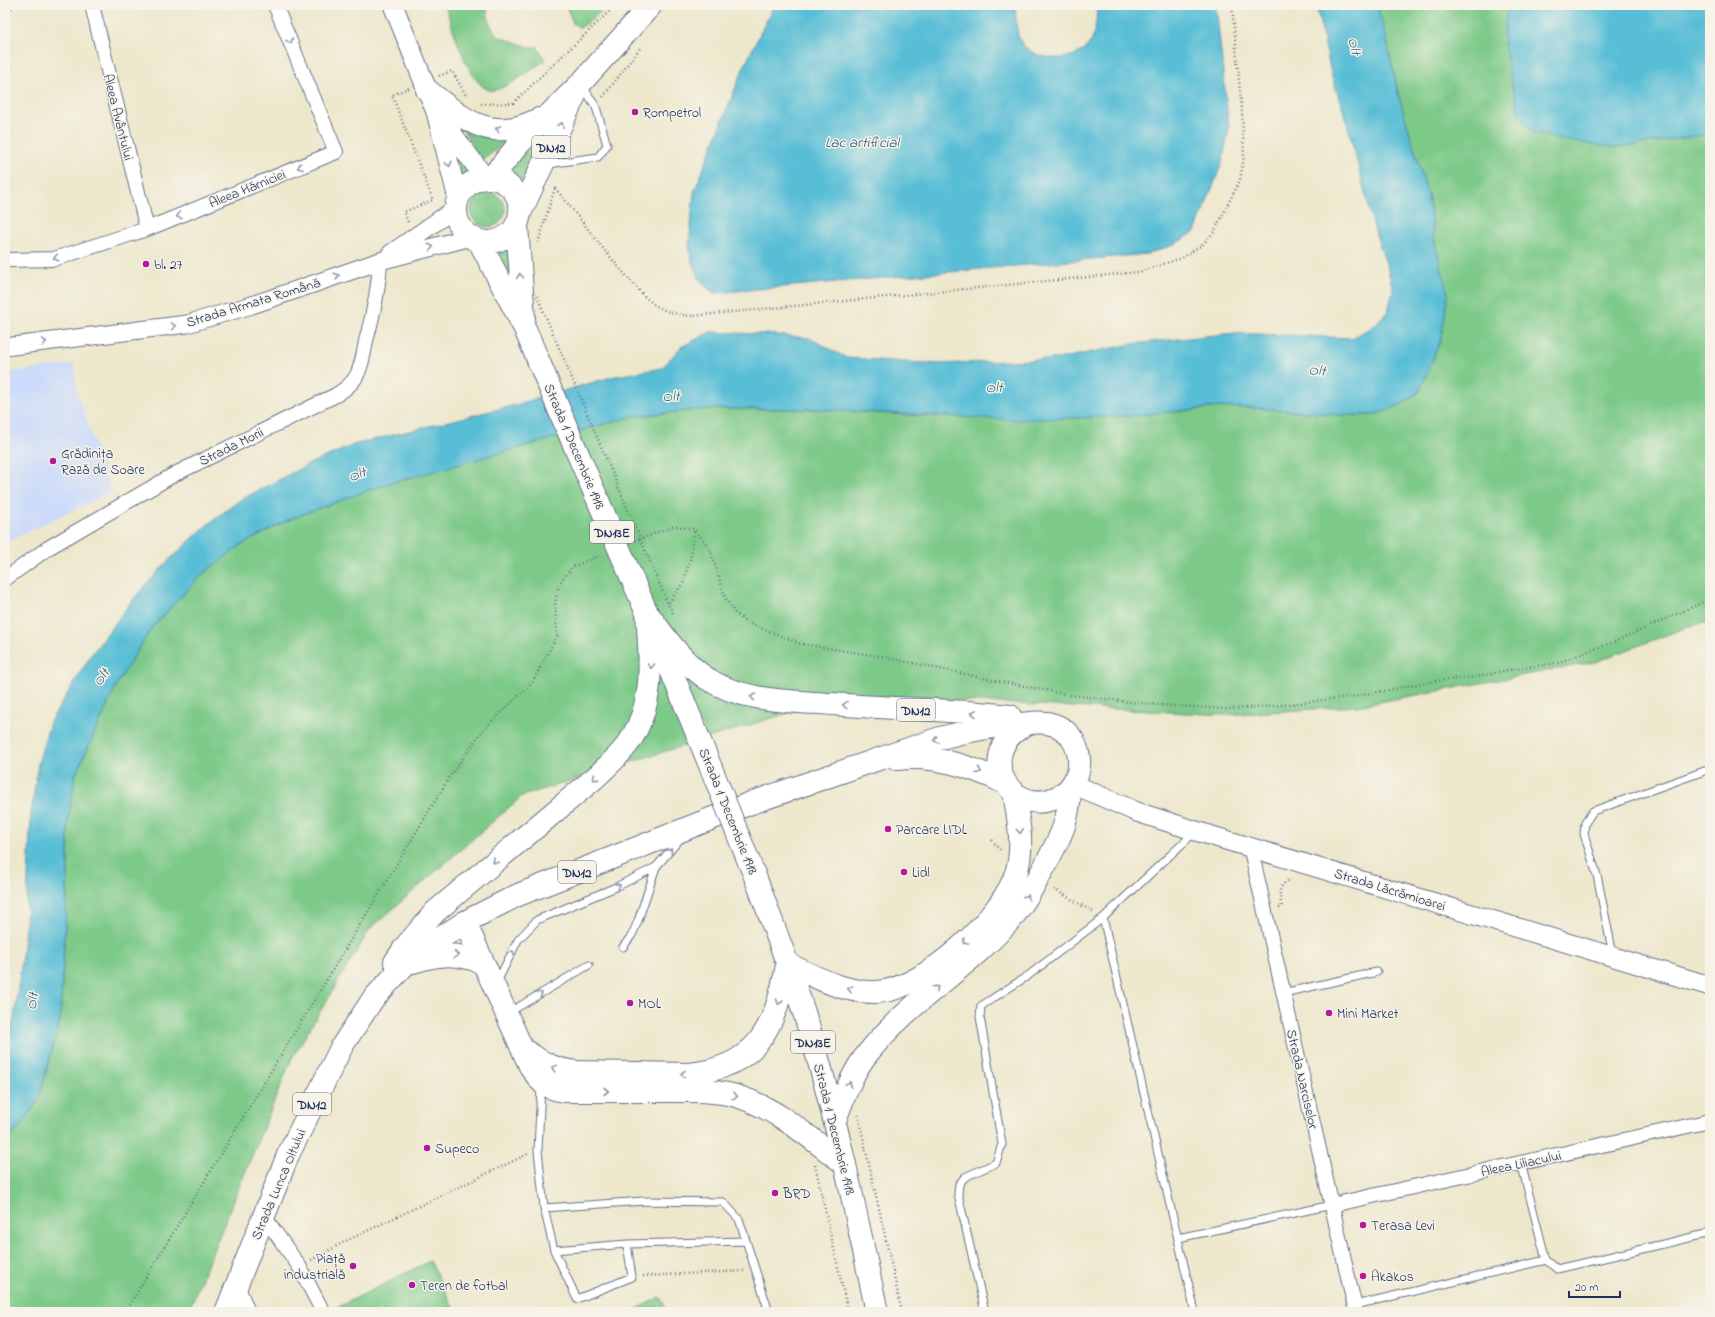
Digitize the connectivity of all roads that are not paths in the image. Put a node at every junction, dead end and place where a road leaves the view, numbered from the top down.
1 (9, 5) edge
2 (92, 5) edge
3 (275, 5) edge
4 (393, 5) edge
5 (651, 5) edge
6 (5, 7) edge
7 (581, 83) junction
8 (427, 90) junction
9 (436, 112) junction
10 (547, 115) junction
11 (552, 164) junction
12 (488, 178) junction
13 (457, 203) junction
14 (519, 219) junction
15 (147, 229) junction
16 (475, 239) junction
17 (5, 261) edge
18 (380, 261) junction
19 (525, 329) junction
20 (5, 347) edge
21 (5, 579) edge
22 (647, 613) junction
23 (1035, 722) junction
24 (872, 762) junction
25 (1710, 769) edge
26 (1071, 786) junction
27 (1010, 788) junction
28 (690, 828) junction
29 (1196, 831) junction
30 (1250, 846) junction
31 (656, 867) junction
32 (1104, 918) junction
33 (465, 922) junction
34 (623, 947) dead end
35 (1613, 956) junction
36 (483, 963) junction
37 (404, 964) junction
38 (788, 964) junction
39 (589, 965) dead end
40 (1377, 972) dead end
41 (1710, 986) edge
42 (494, 987) junction
43 (1283, 993) junction
44 (373, 999) junction
45 (506, 1014) junction
46 (522, 1048) junction
47 (541, 1082) junction
48 (834, 1120) junction
49 (1710, 1121) edge
50 (1521, 1163) junction
51 (845, 1164) junction
52 (1332, 1205) junction
53 (544, 1208) junction
54 (263, 1215) junction
55 (1710, 1233) edge
56 (1178, 1238) junction
57 (746, 1241) junction
58 (627, 1244) junction
59 (554, 1250) junction
60 (1546, 1260) junction
61 (237, 1285) junction
62 (1355, 1309) edge
63 (226, 1312) edge
64 (248, 1312) edge
65 (323, 1312) edge
66 (769, 1312) edge
67 (877, 1312) edge
68 (984, 1312) edge
69 (1195, 1312) edge

1 - 6 lane
2 - 15 street, Aleea Avântului
3 -> 15 street, Aleea Hărniciei
4 - 8 main road
5 - 7 main road, DN12
7 - 10 main road, DN12
11 -> 7 main road, DN12
7 - 11 lane
8 - 9 main road
10 -> 8 main road, DN12
9 - 12 main road
9 -> 13 main road
10 - 12 main road, DN12
11 - 14 main road, DN12
12 - 13 main road, DN12
12 - 14 main road
13 - 16 main road
13 - 18 street, Strada Armata Română
14 - 16 main road, DN12
19 -> 14 main road, Strada 1 Decembrie 1918 / DN13E
15 -> 17 street, Aleea Hărniciei
18 -> 16 street, Strada Armata Română
16 - 19 main road, Strada 1 Decembrie 1918 / DN13E
20 -> 18 street, Strada Armata Română
18 - 21 street, Strada Morii
19 - 22 main road, Strada 1 Decembrie 1918 / DN13E, bridge
23 -> 22 main road, DN12
22 - 38 main road, Strada 1 Decembrie 1918 / DN13E, bridge
22 -> 44 main road
23 -> 24 main road, DN12
23 - 26 main road
23 - 27 main road
24 -> 27 main road, DN12
24 - 28 main road, DN12
25 - 35 lane
26 - 27 main road
26 - 29 main road, Strada Lăcrămioarei
48 -> 26 main road
27 -> 38 main road
31 -> 28 lane
28 - 33 main road, DN12
29 - 30 main road, Strada Lăcrămioarei
29 - 32 lane
30 - 35 main road, Strada Lăcrămioarei
30 - 43 street, Strada Narciselor
31 - 34 lane
42 -> 31 lane
32 - 56 lane
32 - 68 lane
33 - 36 main road
33 - 37 main road, Strada Lunca Oltului / DN12
35 - 41 main road, Strada Lăcrămioarei
37 -> 36 main road
36 - 42 main road
37 - 44 main road, Strada Lunca Oltului / DN12
38 -> 46 main road
38 - 48 main road, Strada 1 Decembrie 1918 / DN13E
45 -> 39 lane
40 - 43 lane
42 - 45 main road
43 - 52 street, Strada Narciselor
44 - 54 main road, Strada Lunca Oltului / DN12
45 - 46 main road
46 - 47 main road
47 -> 51 main road
47 - 53 lane
48 - 51 main road, Strada 1 Decembrie 1918 / DN13E
49 - 50 street, Aleea Liliacului
50 - 52 street, Aleea Liliacului
50 - 60 lane
51 - 67 main road, Strada 1 Decembrie 1918 / DN13E
52 - 56 lane
52 - 62 street, Strada Narciselor
53 - 57 lane
53 - 59 lane
54 - 61 main road, Strada Lunca Oltului / DN12
54 - 65 street
55 - 60 lane
56 - 69 lane
57 - 58 lane
57 - 66 lane
58 - 59 lane
58 - 59 lane
60 - 62 lane
61 - 63 main road, Strada Lunca Oltului / DN12
61 - 64 street

